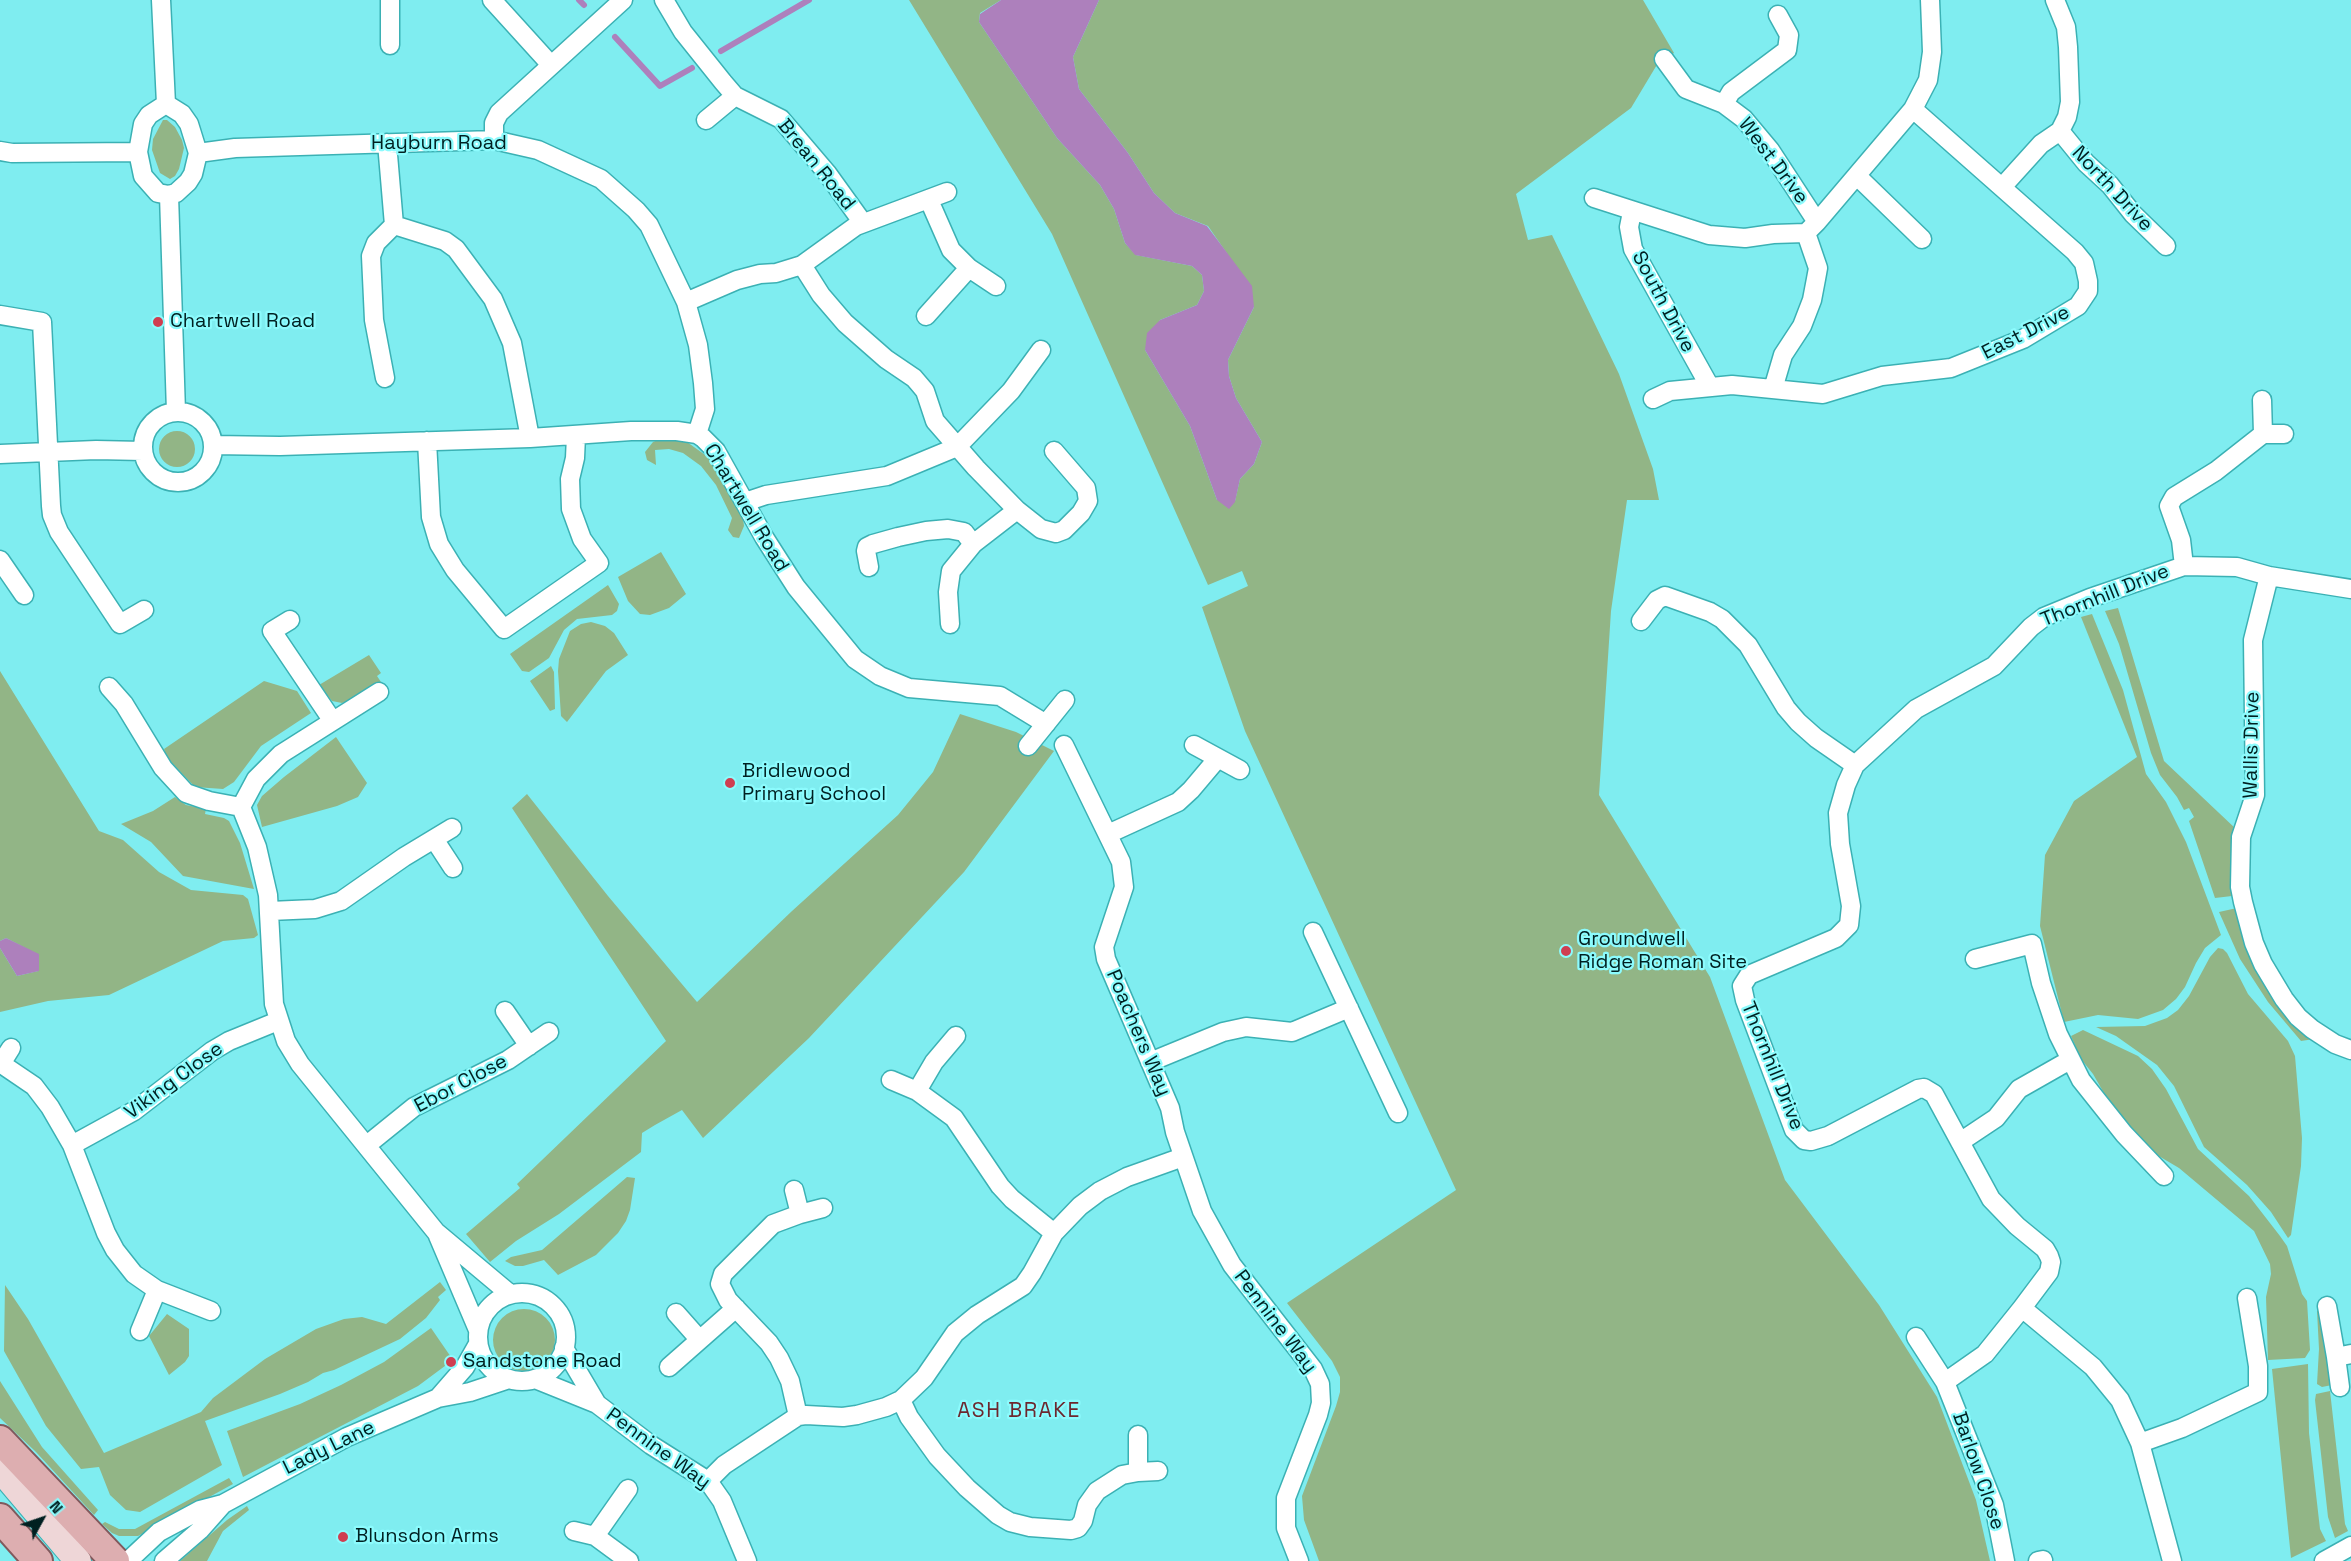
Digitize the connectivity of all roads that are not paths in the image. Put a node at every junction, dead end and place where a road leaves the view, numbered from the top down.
1 (161, 0) edge
2 (390, 0) edge
3 (492, 0) edge
4 (623, 0) edge
5 (664, 0) edge
6 (1930, 0) edge
7 (2055, 0) edge
8 (1778, 15) dead end
9 (390, 45) dead end
10 (1664, 59) dead end
11 (551, 65) junction
12 (735, 96) junction
13 (166, 104) junction
14 (1724, 104) junction
15 (1912, 109) junction
16 (706, 120) dead end
17 (2060, 132) junction
18 (494, 140) junction
19 (387, 143) junction
20 (0, 151) edge
21 (138, 152) junction
22 (198, 153) junction
23 (1857, 176) junction
24 (2003, 186) junction
25 (947, 192) dead end
26 (169, 195) junction
27 (1594, 198) dead end
28 (929, 200) junction
29 (1632, 212) junction
30 (863, 223) junction
31 (394, 225) junction
32 (1811, 227) junction
33 (1922, 239) dead end
34 (2166, 246) dead end
35 (802, 265) junction
36 (969, 268) junction
37 (996, 286) dead end
38 (686, 302) junction
39 (0, 315) edge
40 (927, 316) dead end
41 (1041, 350) dead end
42 (385, 378) dead end
43 (1710, 387) junction
44 (1773, 389) junction
45 (1653, 399) dead end
46 (2262, 400) dead end
47 (176, 412) junction
48 (697, 434) junction
49 (2263, 434) junction
50 (2284, 434) dead end
51 (576, 436) junction
52 (530, 438) junction
53 (427, 441) junction
54 (213, 445) junction
55 (957, 447) junction
56 (144, 450) junction
57 (1054, 451) dead end
58 (48, 452) junction
59 (0, 454) edge
60 (745, 501) junction
61 (1017, 510) junction
62 (973, 544) junction
63 (0, 560) edge
64 (2184, 566) junction
65 (869, 567) dead end
66 (2269, 576) junction
67 (2351, 589) edge
68 (24, 595) dead end
69 (144, 610) dead end
70 (290, 620) dead end
71 (1641, 621) dead end
72 (950, 624) dead end
73 (109, 687) dead end
74 (379, 692) dead end
75 (1065, 700) dead end
76 (332, 720) junction
77 (1046, 724) junction
78 (1064, 745) dead end
79 (1194, 745) dead end
80 (1028, 746) dead end
81 (1218, 758) junction
82 (1856, 765) junction
83 (1240, 770) dead end
84 (241, 807) junction
85 (452, 828) dead end
86 (1108, 834) junction
87 (434, 840) junction
88 (453, 868) dead end
89 (270, 911) junction
90 (1313, 932) dead end
91 (1975, 959) dead end
92 (1349, 1008) junction
93 (505, 1011) dead end
94 (278, 1021) junction
95 (549, 1032) dead end
96 (956, 1036) dead end
97 (529, 1046) junction
98 (11, 1048) dead end
99 (2351, 1050) edge
100 (2070, 1059) junction
101 (1150, 1062) junction
102 (1, 1064) edge
103 (891, 1080) dead end
104 (917, 1091) junction
105 (1398, 1113) dead end
106 (1960, 1142) junction
107 (72, 1145) junction
108 (367, 1145) junction
109 (1183, 1157) junction
110 (2164, 1176) dead end
111 (794, 1190) dead end
112 (823, 1208) dead end
113 (800, 1214) junction
114 (436, 1232) junction
115 (1054, 1233) junction
116 (157, 1290) junction
117 (510, 1294) junction
118 (2247, 1298) dead end
119 (2327, 1306) dead end
120 (736, 1308) junction
121 (2022, 1308) junction
122 (211, 1311) dead end
123 (676, 1313) dead end
124 (140, 1331) dead end
125 (478, 1337) junction
126 (1916, 1337) dead end
127 (699, 1339) junction
128 (564, 1348) junction
129 (2343, 1356) edge
130 (669, 1366) dead end
131 (509, 1379) junction
132 (535, 1379) junction
133 (1945, 1382) junction
134 (2340, 1387) dead end
135 (438, 1398) junction
136 (901, 1400) junction
137 (597, 1404) junction
138 (798, 1416) junction
139 (1138, 1436) dead end
140 (0, 1440) edge
141 (2140, 1443) junction
142 (0, 1469) edge
143 (1158, 1471) dead end
144 (1138, 1472) junction
145 (708, 1481) junction
146 (628, 1489) dead end
147 (223, 1504) junction
148 (1, 1520) edge
149 (574, 1531) dead end
150 (595, 1536) junction
151 (2351, 1546) edge
152 (18, 1561) edge
153 (38, 1561) edge
154 (78, 1561) edge
155 (115, 1561) edge
156 (128, 1561) edge
157 (164, 1561) edge
158 (629, 1561) edge
159 (747, 1561) edge
160 (1299, 1561) edge
161 (2005, 1561) edge
162 (2172, 1561) edge
163 (2324, 1561) edge

1 - 13 street
2 - 9 street
3 - 11 street
4 - 11 street
5 - 12 street, Brean Road
6 - 15 street
7 - 17 street, North Drive
8 - 14 street, West Drive
10 - 14 street, West Drive
11 - 18 street
12 - 16 street
12 - 30 street, Brean Road
13 - 21 street
13 - 22 street
14 - 32 street, West Drive
15 - 23 street
15 - 24 street, East Drive
17 - 24 street, North Drive
17 - 34 street, North Drive
18 - 19 street, Hayburn Road
18 - 38 street, Hayburn Road
19 - 22 street, Hayburn Road
19 - 31 street
20 - 21 street
21 - 26 street
22 - 26 street
23 - 32 street
23 - 33 street
24 - 44 street, East Drive
25 - 28 street
26 - 47 street
27 - 29 street, South Drive
28 - 30 street
28 - 36 street
29 - 32 street, South Drive
29 - 43 street, South Drive
30 - 35 street
31 - 42 street
31 - 52 street
32 - 44 street, West Drive
35 - 38 street
35 - 55 street
36 - 37 street
36 - 40 street
38 - 48 street, Hayburn Road
39 - 58 street
41 - 55 street
43 - 44 street
43 - 45 street
46 - 49 street
47 - 54 street
47 - 56 street
48 - 51 street, Chartwell Road
48 - 60 street, Chartwell Road
49 - 50 street
49 - 64 street
51 - 52 street, Chartwell Road
51 - 53 street
52 - 53 street, Chartwell Road
53 - 54 street, Chartwell Road
54 - 56 street
55 - 60 street
55 - 61 street
56 - 58 street
57 - 61 street
58 - 59 street
58 - 69 street
60 - 77 street, Chartwell Road
61 - 62 street
62 - 65 street
62 - 72 street
63 - 68 street
64 - 66 street, Thornhill Drive
64 - 82 street, Thornhill Drive
66 - 67 street, Thornhill Drive
66 - 99 street, Wallis Drive
70 - 76 street
71 - 82 street
73 - 84 street
74 - 76 street
75 - 77 street
76 - 84 street
77 - 80 street
78 - 86 street, Poachers Way
79 - 81 street
81 - 83 street
81 - 86 street
82 - 106 street, Thornhill Drive
84 - 89 street
85 - 87 street
86 - 101 street, Poachers Way
87 - 88 street
87 - 89 street
89 - 94 street
90 - 92 street
91 - 100 street
92 - 101 street
92 - 105 street
93 - 97 street, Ebor Close
94 - 107 street, Viking Close
94 - 108 street
95 - 97 street, Ebor Close
96 - 104 street
97 - 108 street, Ebor Close
98 - 102 street
100 - 106 street
100 - 110 street
101 - 109 street, Poachers Way
102 - 107 street
103 - 104 street
104 - 115 street
106 - 121 street, Thornhill Drive
107 - 116 street
108 - 114 street
109 - 115 street
109 - 160 street, Pennine Way
111 - 113 street
112 - 113 street
113 - 120 street
114 - 117 street
114 - 125 street
115 - 136 street
116 - 122 street
116 - 124 street
117 - 125 street, Lady Lane
117 - 128 street
118 - 141 street
119 - 129 street
120 - 127 street
120 - 138 street
121 - 133 street
121 - 141 street
123 - 127 street
125 - 131 street
125 - 135 street, Lady Lane
126 - 133 street, Barlow Close
127 - 130 street
128 - 132 street
128 - 137 street, Pennine Way
129 - 134 street
131 - 132 street, Lady Lane
131 - 135 street, Lady Lane
132 - 137 street, Pennine Way
133 - 161 street, Barlow Close
135 - 147 street, Lady Lane
136 - 138 street
136 - 144 street
137 - 145 street, Pennine Way
138 - 145 street
139 - 144 street
140 - 155 main road
141 - 162 street
142 - 154 main road
143 - 144 street
145 - 159 street, Pennine Way
146 - 150 street
147 - 156 street, Lady Lane
147 - 157 street, Lady Lane
148 - 152 main road
148 - 153 main road
149 - 150 street
150 - 158 street
151 - 163 street

